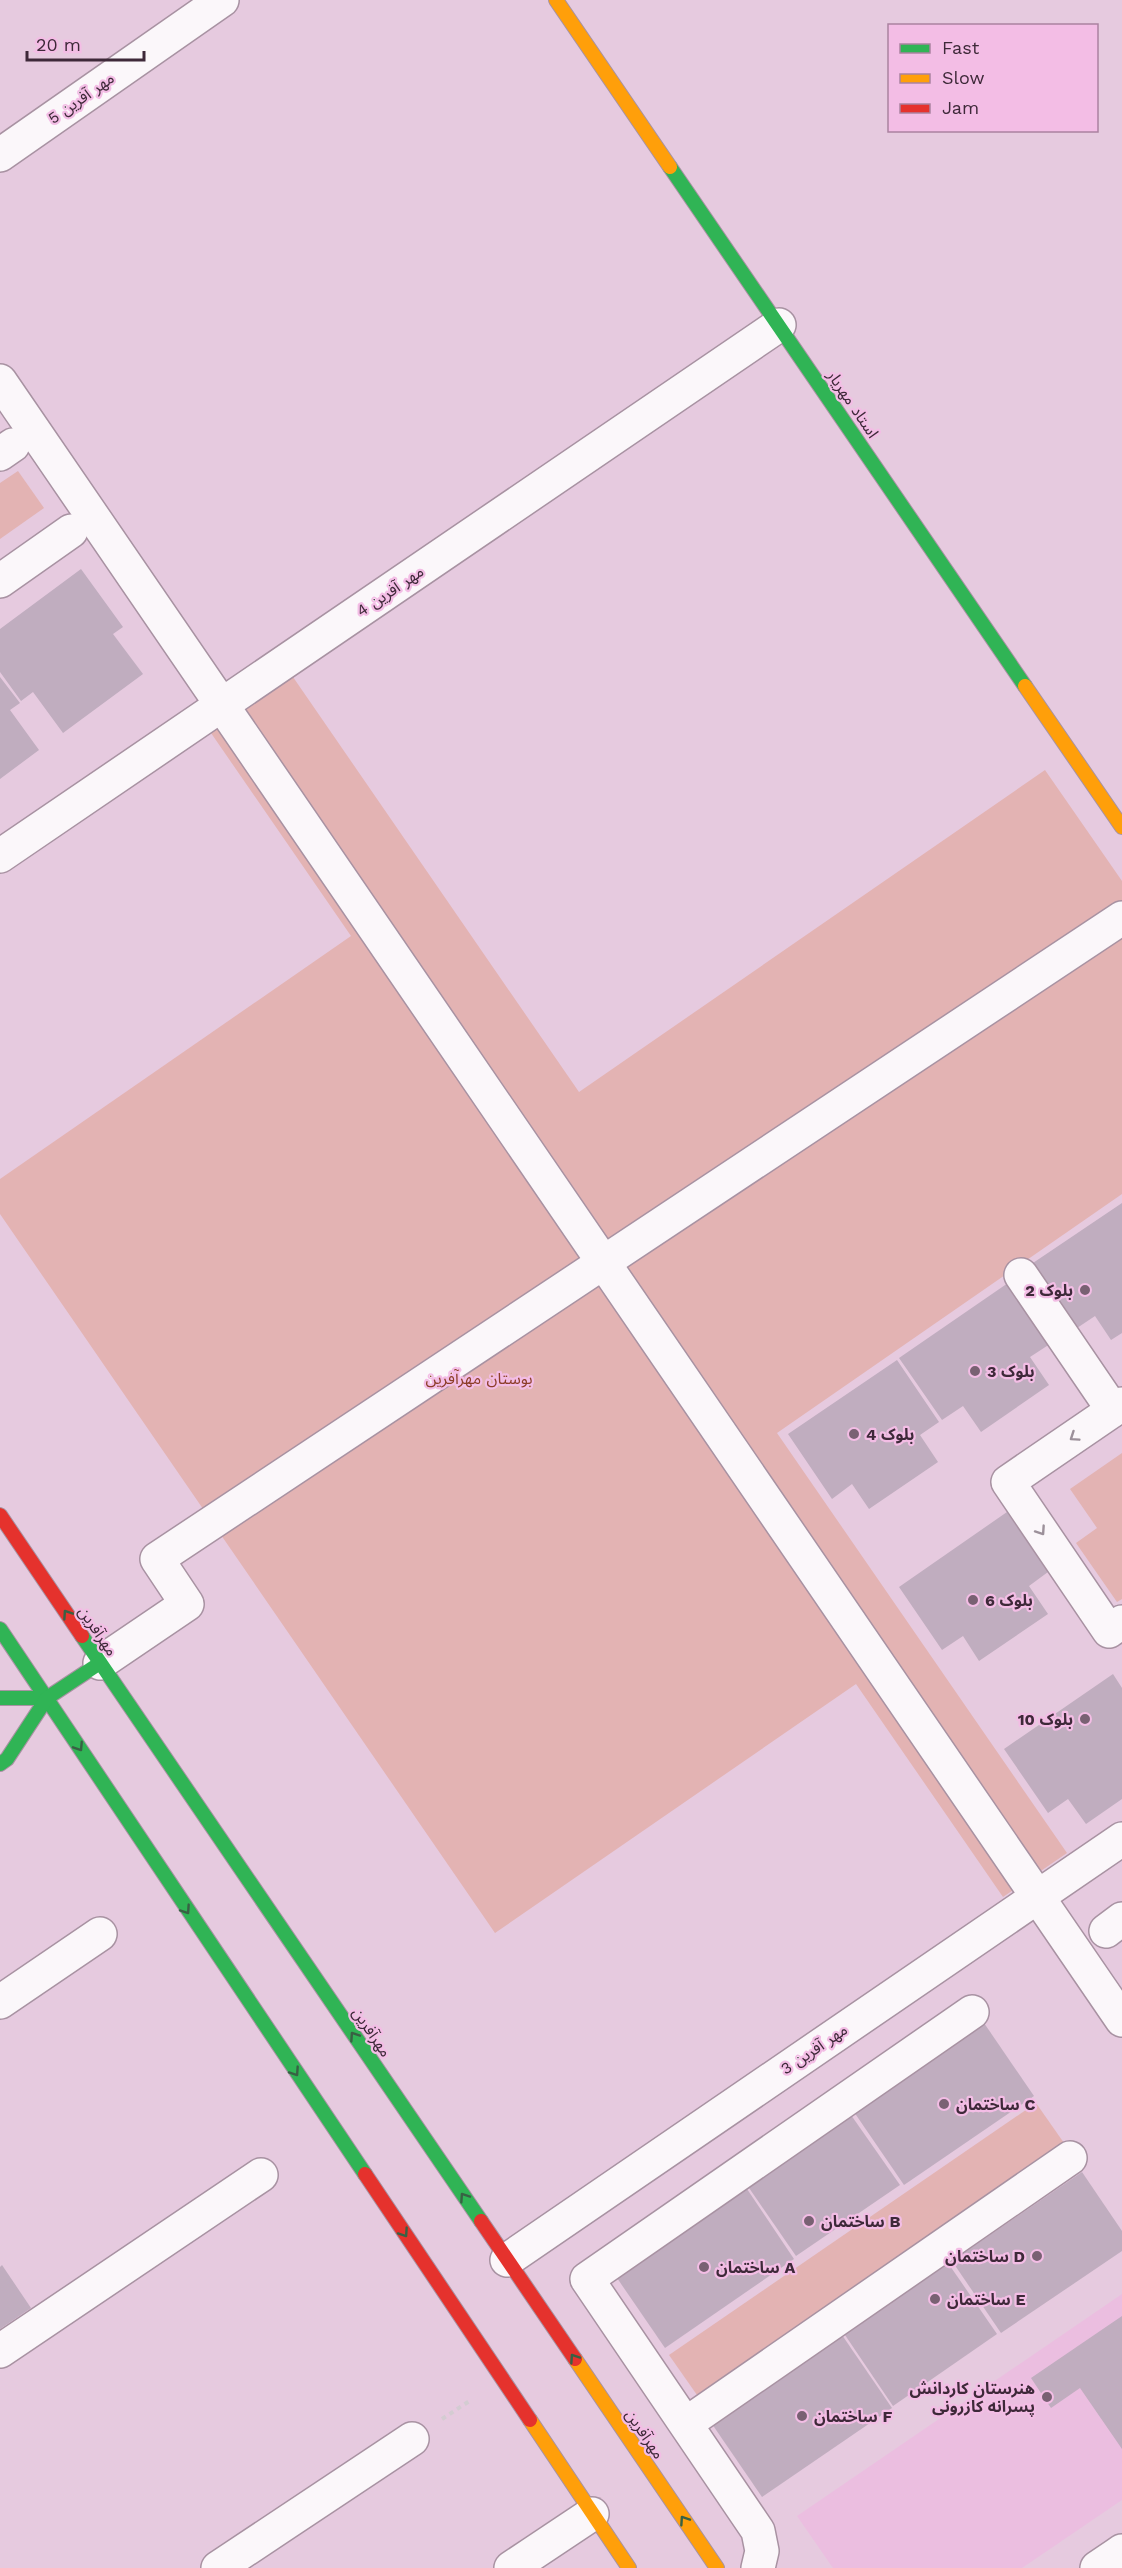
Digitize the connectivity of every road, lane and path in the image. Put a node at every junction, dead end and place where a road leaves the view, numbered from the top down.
1 (222, 0) edge
2 (556, 0) edge
3 (0, 155) edge
4 (779, 325) junction
5 (0, 381) edge
6 (71, 531) dead end
7 (0, 581) edge
8 (222, 705) junction
9 (1122, 827) edge
10 (0, 856) edge
11 (1122, 918) edge
12 (604, 1263) junction
13 (1021, 1275) dead end
14 (1117, 1407) edge
15 (0, 1515) edge
16 (1122, 1622) edge
17 (0, 1629) edge
18 (99, 1663) junction
19 (0, 1698) edge
20 (47, 1698) junction
21 (0, 1764) edge
22 (1122, 1839) edge
23 (1038, 1897) junction
24 (100, 1934) dead end
25 (0, 2002) edge
26 (972, 2012) dead end
27 (1122, 2020) edge
28 (1070, 2158) dead end
29 (261, 2175) dead end
30 (507, 2260) junction
31 (0, 2351) edge
32 (502, 2379) junction
33 (687, 2423) junction
34 (412, 2439) joint
35 (592, 2514) junction
36 (1122, 2552) edge
37 (218, 2568) edge
38 (511, 2568) edge
39 (629, 2568) edge
40 (717, 2568) edge
41 (758, 2568) edge
42 (1097, 2568) edge

1 - 3 street, مهر آفرین 5
2 - 4 main road, استاد مهریار
4 - 8 street, مهر آفرین 4
4 - 9 main road, استاد مهریار
5 - 8 street
6 - 7 street
8 - 10 street, مهر آفرین 4
8 - 12 street
11 - 12 street
12 - 18 street
12 - 23 street
13 - 14 street
14 -> 16 street
18 -> 15 main road, مهرآفرین
17 - 20 main road
18 - 20 main road
30 -> 18 main road, مهرآفرین
19 - 20 main road
20 - 21 main road
20 -> 32 main road
22 - 23 street, مهر آفرین 3
23 - 27 street
23 - 30 street, مهر آفرین 3
24 - 25 street
26 - 33 street
28 - 33 street
29 - 31 street
40 -> 30 main road, مهرآفرین
32 - 34 path
32 - 35 main road
33 - 41 street
34 - 37 street
35 - 38 street
35 - 39 main road
36 - 42 street

